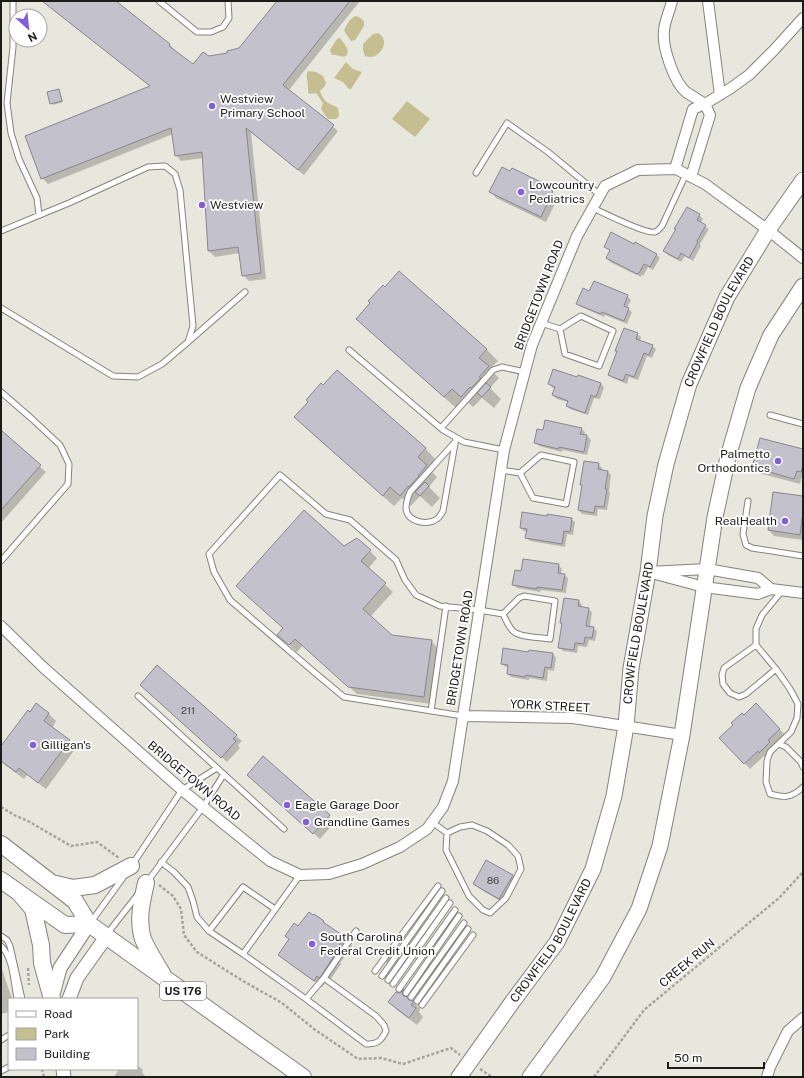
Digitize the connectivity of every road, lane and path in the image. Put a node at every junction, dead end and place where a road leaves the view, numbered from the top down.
1 (13, 1) edge
2 (159, 1) edge
3 (228, 1) edge
4 (672, 1) edge
5 (708, 1) edge
6 (803, 18) edge
7 (720, 95) junction
8 (705, 104) junction
9 (675, 169) junction
10 (476, 174) dead end
11 (689, 176) junction
12 (803, 180) edge
13 (600, 195) junction
14 (593, 208) junction
15 (39, 215) junction
16 (768, 230) junction
17 (1, 231) edge
18 (803, 258) edge
19 (803, 286) edge
20 (245, 292) dead end
21 (1, 308) edge
22 (541, 324) junction
23 (560, 329) junction
24 (188, 342) junction
25 (350, 350) dead end
26 (525, 372) junction
27 (1, 392) edge
28 (770, 415) dead end
29 (803, 424) edge
30 (441, 428) junction
31 (456, 440) junction
32 (504, 450) junction
33 (501, 470) junction
34 (520, 473) junction
35 (748, 501) dead end
36 (803, 556) edge
37 (1, 561) edge
38 (707, 569) junction
39 (648, 572) junction
40 (704, 587) junction
41 (771, 589) junction
42 (782, 591) junction
43 (803, 593) edge
44 (446, 606) junction
45 (479, 610) junction
46 (503, 614) junction
47 (1, 626) edge
48 (756, 645) junction
49 (776, 669) junction
50 (138, 696) dead end
51 (431, 711) junction
52 (463, 716) junction
53 (626, 726) junction
54 (682, 735) junction
55 (779, 744) junction
56 (803, 767) edge
57 (217, 768) junction
58 (224, 774) junction
59 (803, 787) edge
60 (182, 790) junction
61 (203, 807) junction
62 (432, 822) junction
63 (284, 829) dead end
64 (447, 833) junction
65 (1, 844) edge
66 (161, 862) junction
67 (131, 866) junction
68 (803, 872) edge
69 (300, 875) junction
70 (1, 880) edge
71 (146, 883) junction
72 (53, 884) junction
73 (438, 886) dead end
74 (442, 891) dead end
75 (21, 894) junction
76 (446, 898) dead end
77 (450, 903) dead end
78 (275, 909) junction
79 (455, 910) dead end
80 (459, 916) dead end
81 (464, 923) dead end
82 (89, 924) junction
83 (468, 929) dead end
84 (209, 931) junction
85 (356, 931) dead end
86 (473, 935) dead end
87 (1, 936) edge
88 (106, 937) junction
89 (1, 946) edge
90 (243, 954) junction
91 (375, 971) dead end
92 (382, 976) dead end
93 (165, 978) junction
94 (324, 978) junction
95 (388, 980) dead end
96 (393, 984) dead end
97 (399, 989) dead end
98 (406, 993) dead end
99 (412, 997) dead end
100 (17, 998) edge
101 (22, 998) edge
102 (52, 998) edge
103 (52, 998) edge
104 (69, 998) edge
105 (306, 999) junction
106 (803, 1018) edge
107 (303, 1077) edge
108 (459, 1077) edge
109 (530, 1077) edge
110 (594, 1077) edge
111 (767, 1077) edge

1 - 15 lane
2 - 3 lane
4 - 8 street
5 - 7 street
6 - 7 street
7 - 8 street
8 - 9 street
8 - 11 street
9 - 11 street, BRIDGETOWN ROAD
9 - 13 street, BRIDGETOWN ROAD
10 - 13 lane
11 - 14 lane
11 - 16 street, BRIDGETOWN ROAD
12 - 16 main road, CROWFIELD BOULEVARD
13 - 14 street, BRIDGETOWN ROAD
14 - 22 street, BRIDGETOWN ROAD
15 - 17 lane
15 - 24 lane
16 - 18 street, BRIDGETOWN ROAD
16 - 39 main road, CROWFIELD BOULEVARD
19 - 38 main road
20 - 24 lane
21 - 24 lane
22 - 23 lane
22 - 26 street, BRIDGETOWN ROAD
23 - 23 lane
25 - 30 lane
26 - 30 lane
26 - 32 street, BRIDGETOWN ROAD
27 - 37 lane
28 - 29 lane
30 - 31 lane
31 - 31 lane
31 - 32 lane
32 - 33 street, BRIDGETOWN ROAD
33 - 34 lane
33 - 45 street, BRIDGETOWN ROAD
34 - 34 lane
35 - 36 lane
38 - 39 street
38 - 40 main road
38 - 41 street
39 - 40 street
39 - 53 main road, CROWFIELD BOULEVARD
40 - 41 street
40 - 54 main road
41 - 42 street
42 - 43 street
42 - 48 lane
44 - 45 lane
44 - 51 lane
44 - 51 lane
45 - 46 lane
45 - 52 street, BRIDGETOWN ROAD
46 - 46 lane
47 - 60 street, BRIDGETOWN ROAD
48 - 49 lane
48 - 49 lane
49 - 55 lane
50 - 57 lane
51 - 52 lane
52 - 53 street, YORK STREET
52 - 62 street, BRIDGETOWN ROAD
53 - 54 street, YORK STREET
53 - 108 main road, CROWFIELD BOULEVARD
54 - 109 main road
55 - 56 lane
55 - 59 lane
57 - 58 lane
57 - 60 lane
58 - 61 lane
58 - 63 lane
60 - 61 street, BRIDGETOWN ROAD
60 - 67 lane
61 - 66 lane
61 - 69 street, BRIDGETOWN ROAD
62 - 64 lane
62 - 69 street, BRIDGETOWN ROAD
64 - 64 lane
65 - 72 main road
66 - 71 lane
66 - 84 lane
67 - 72 main road
67 - 82 lane
68 - 110 path, CREEK RUN
69 - 78 lane
70 - 75 main road
71 - 88 lane
71 - 93 main road
72 - 82 main road
73 - 91 lane
74 - 92 lane
75 - 82 main road
75 - 103 main road
76 - 95 lane
77 - 96 lane
78 - 84 lane
78 - 90 lane
79 - 97 lane
80 - 98 lane
81 - 99 lane
82 - 88 main road, US 176
82 - 102 street
83 - 86 lane
84 - 90 lane
85 - 94 lane
87 - 101 lane
88 - 93 main road, US 176
88 - 104 street
89 - 100 lane
90 - 105 lane
93 - 107 main road, US 176
94 - 105 lane
94 - 105 lane
106 - 111 street

